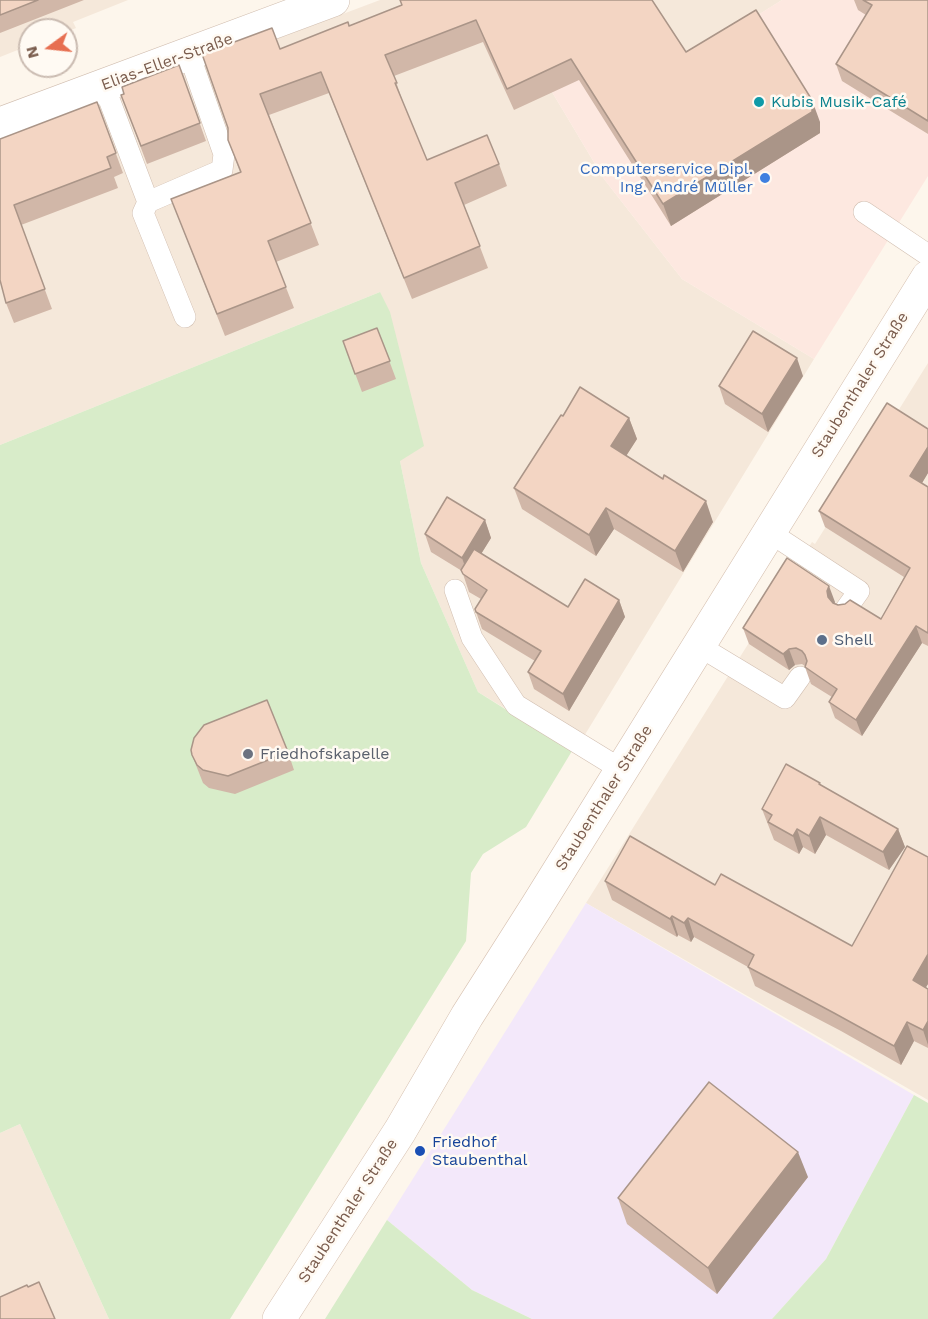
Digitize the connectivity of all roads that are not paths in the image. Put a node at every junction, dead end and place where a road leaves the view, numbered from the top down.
1 (333, 0) edge
2 (189, 54) junction
3 (104, 86) junction
4 (0, 124) edge
5 (148, 202) junction
6 (864, 212) dead end
7 (928, 255) edge
8 (928, 277) edge
9 (185, 317) dead end
10 (769, 532) junction
11 (454, 590) dead end
12 (846, 609) edge
13 (699, 646) junction
14 (801, 677) dead end
15 (622, 770) junction
16 (279, 1319) edge

1 - 2 main road, Elias-Eller-Straße
2 - 3 main road, Elias-Eller-Straße
2 - 5 lane
3 - 4 main road, Elias-Eller-Straße
3 - 5 lane
5 - 9 lane
6 - 7 lane
8 - 10 main road, Staubenthaler Straße
10 - 12 lane
10 - 13 main road, Staubenthaler Straße
11 - 15 lane
13 - 14 lane
13 - 15 main road, Staubenthaler Straße
15 - 16 main road, Staubenthaler Straße

